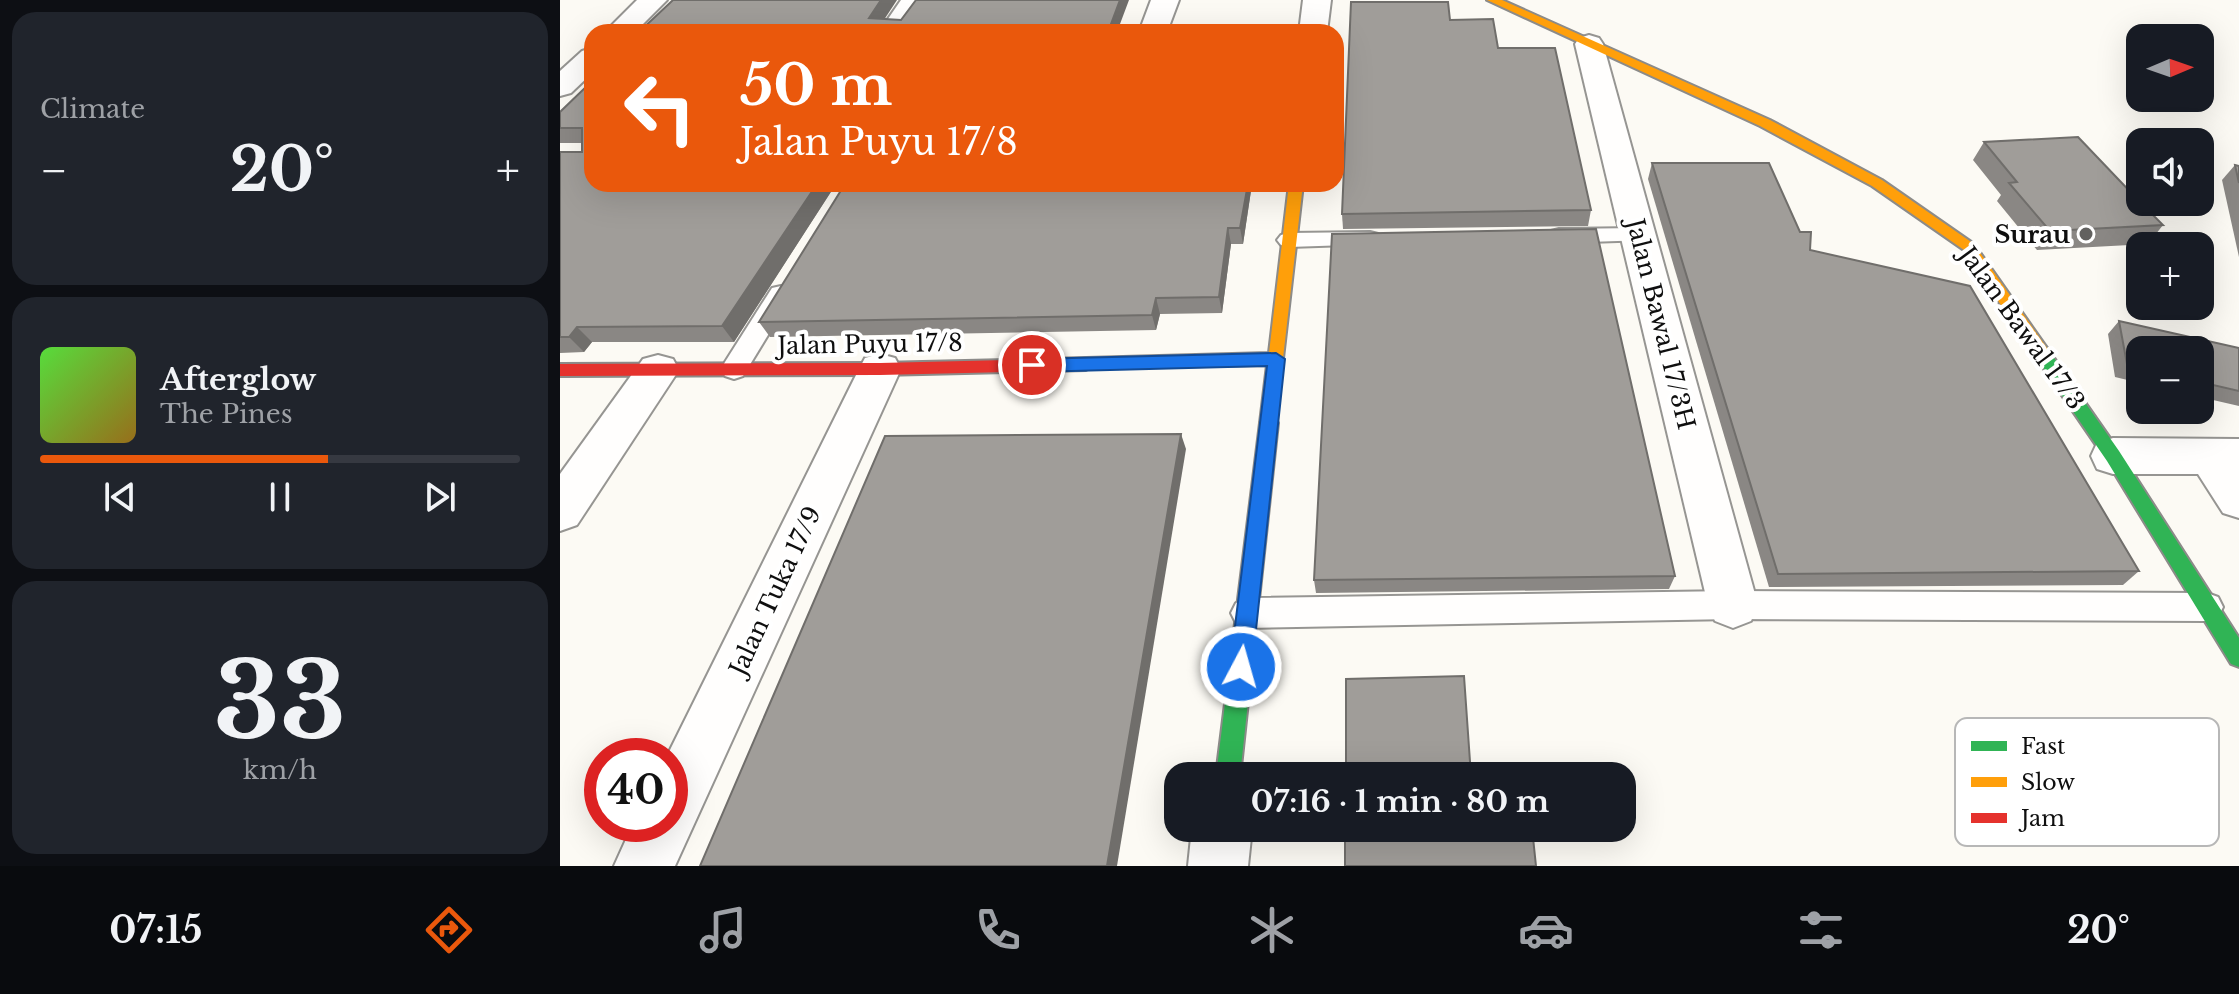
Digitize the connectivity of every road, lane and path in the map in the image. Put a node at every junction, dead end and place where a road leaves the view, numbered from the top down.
1 (653, 0) edge
2 (915, 0) edge
3 (1165, 0) edge
4 (1317, 0) edge
5 (1493, 0) edge
6 (628, 24) edge
7 (898, 24) edge
8 (1156, 24) edge
9 (1314, 24) edge
10 (1589, 44) junction
11 (584, 64) edge
12 (560, 87) edge
13 (1295, 192) edge
14 (1639, 235) junction
15 (1543, 236) edge
16 (1400, 239) edge
17 (1289, 240) junction
18 (792, 277) edge
19 (1276, 359) junction
20 (734, 369) junction
21 (880, 369) junction
22 (560, 370) edge
23 (658, 370) junction
24 (2113, 456) junction
25 (2225, 457) edge
26 (2239, 499) edge
27 (560, 511) edge
28 (1733, 605) junction
29 (2207, 607) junction
30 (1247, 613) junction
31 (2239, 657) edge
32 (1230, 762) edge
33 (688, 774) edge
34 (655, 842) edge
35 (1221, 842) edge
36 (644, 866) edge
37 (1218, 866) edge

1 - 6 street
2 - 7 street
3 - 8 street
4 - 9 street
5 - 10 street, Jalan Bawal 17/3
10 - 14 street, Jalan Bawal 17/3H
10 - 24 street, Jalan Bawal 17/3
11 - 12 street
13 - 17 street
14 - 15 lane
14 - 28 street, Jalan Bawal 17/3H
16 - 17 lane
17 - 19 street
18 - 20 lane
19 - 21 street, Jalan Puyu 17/8
19 - 30 street
20 - 21 street, Jalan Puyu 17/8
20 - 23 street, Jalan Puyu 17/8
21 - 33 street, Jalan Tuka 17/9
22 - 23 street, Jalan Puyu 17/8
23 - 27 street
24 - 25 street
24 - 29 street, Jalan Bawal 17/3
25 - 26 street
28 - 29 lane
28 - 30 lane
29 - 31 street, Jalan Bawal 17/3
30 - 32 street
34 - 36 street
35 - 37 street

